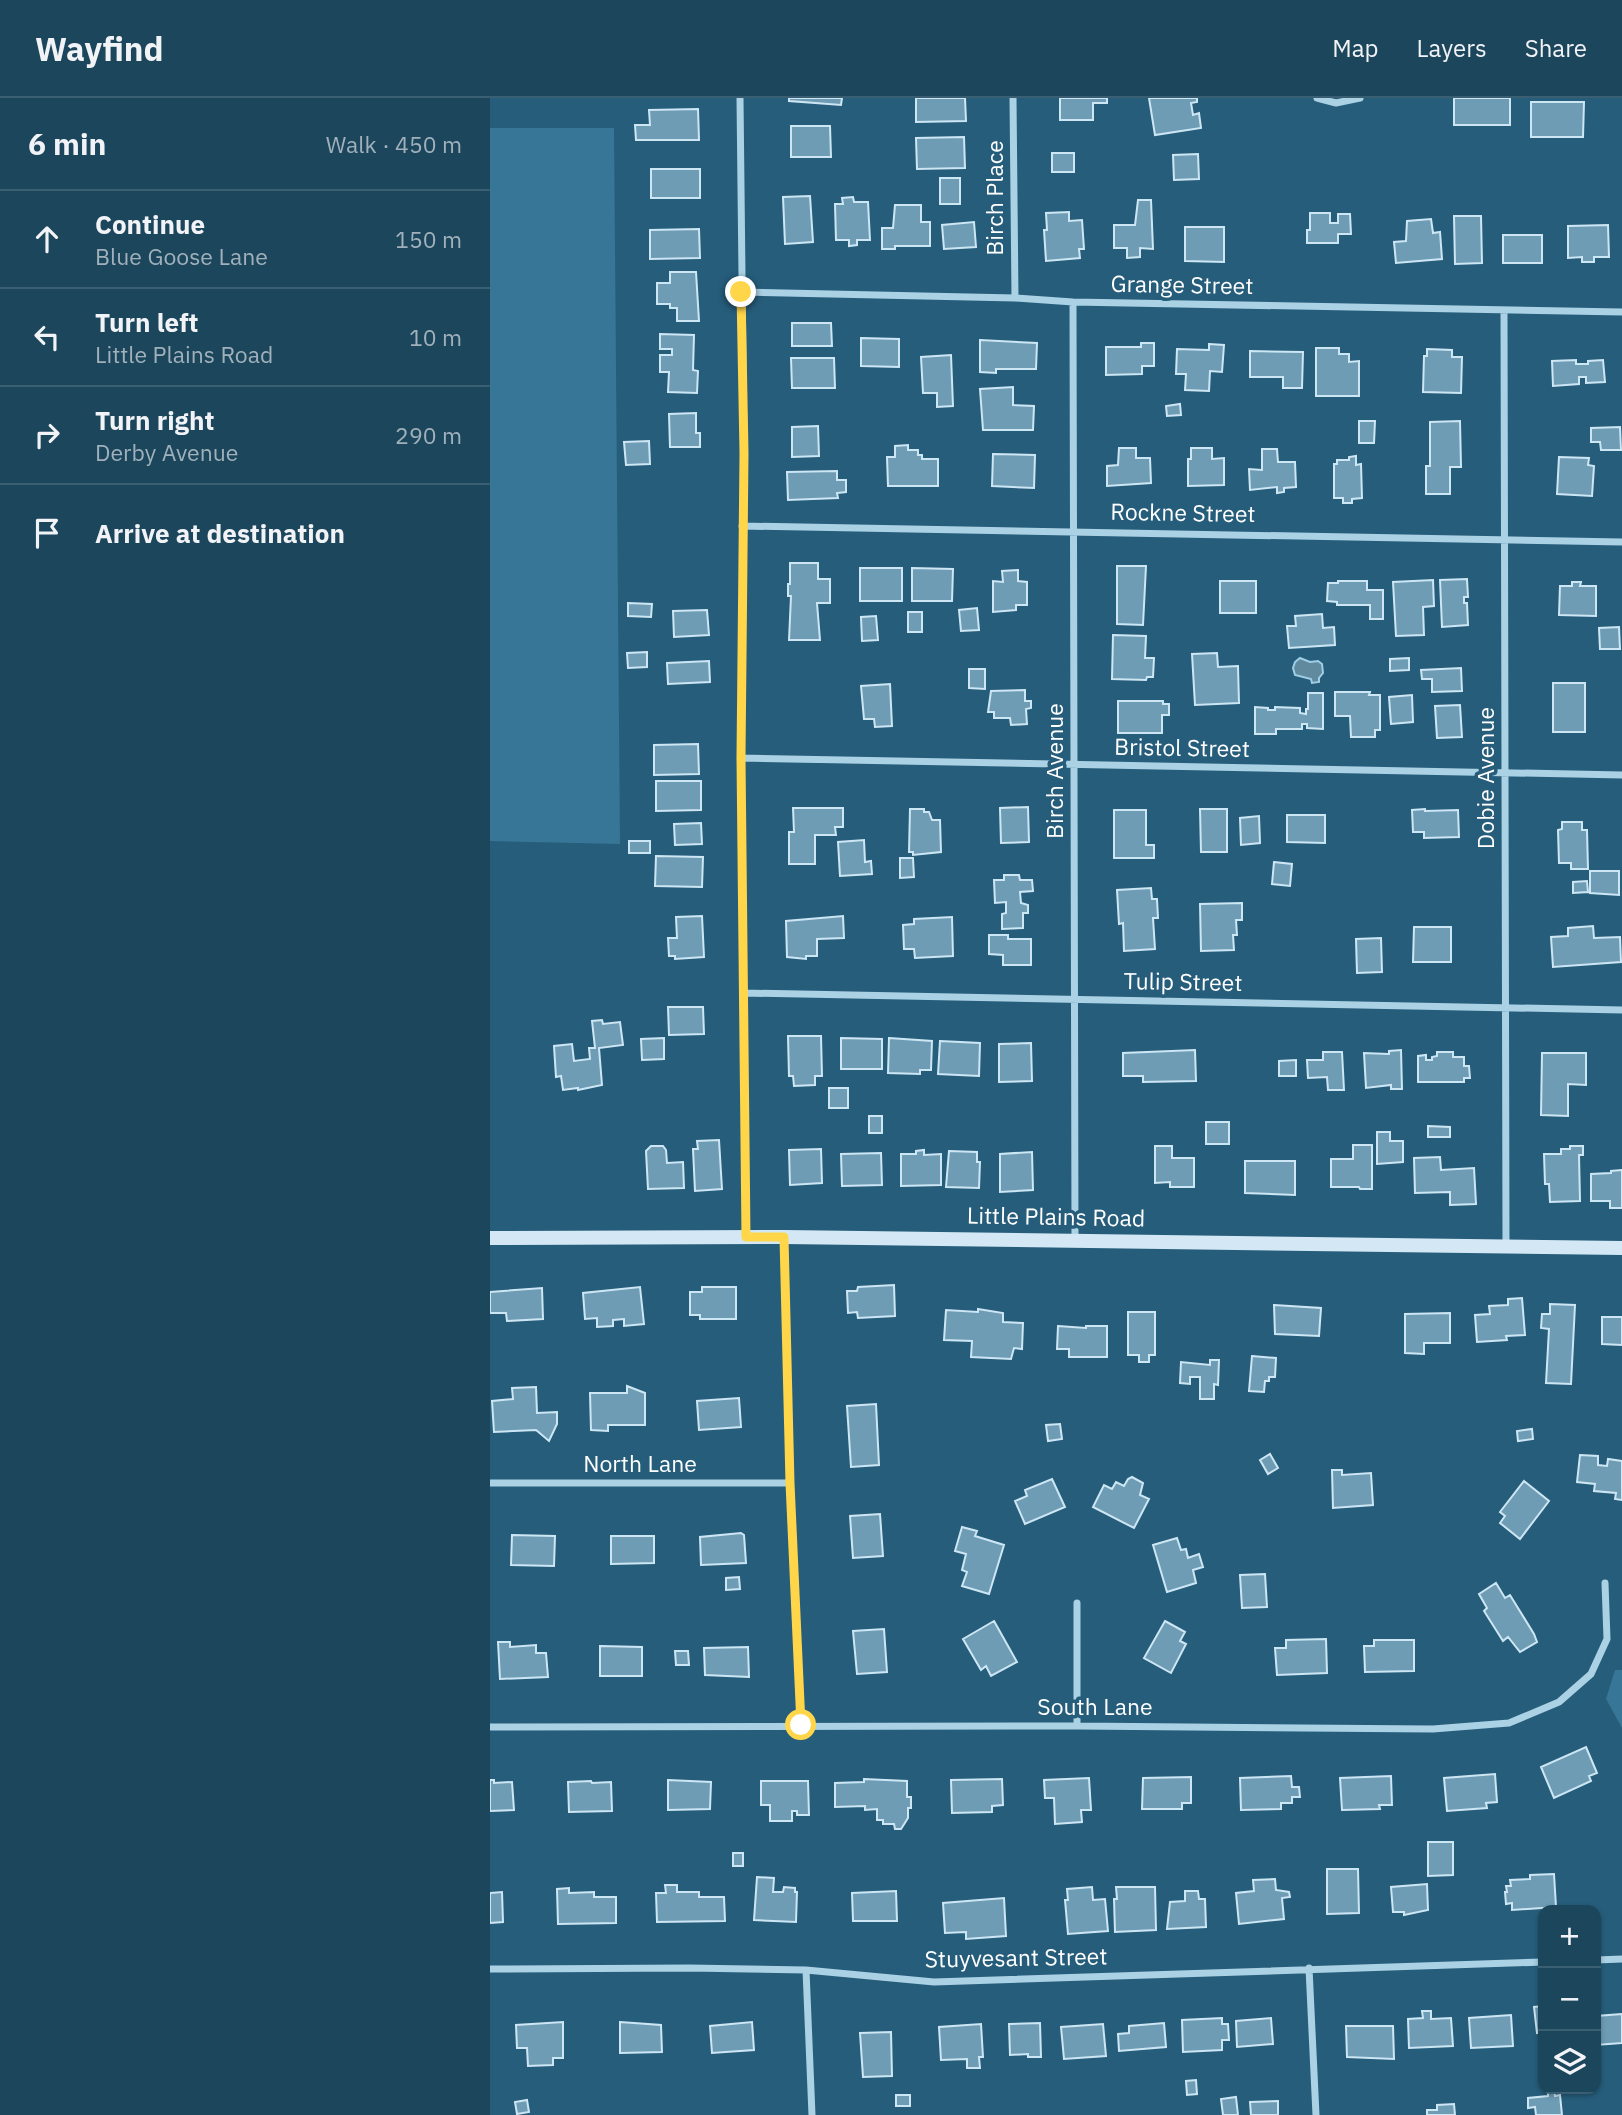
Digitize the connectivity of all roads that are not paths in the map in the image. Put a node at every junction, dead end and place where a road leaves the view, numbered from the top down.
1 (740, 98) edge
2 (1013, 98) edge
3 (1317, 98) edge
4 (1360, 98) edge
5 (741, 292) junction
6 (1014, 298) junction
7 (1073, 302) junction
8 (1504, 310) junction
9 (1622, 312) edge
10 (742, 526) junction
11 (1075, 530) junction
12 (1505, 539) junction
13 (1622, 542) edge
14 (741, 758) junction
15 (1074, 765) junction
16 (1505, 771) junction
17 (1622, 775) edge
18 (744, 993) junction
19 (1074, 999) junction
20 (1505, 1008) junction
21 (1622, 1010) edge
22 (746, 1237) junction
23 (784, 1237) junction
24 (490, 1238) edge
25 (1075, 1240) junction
26 (1506, 1246) junction
27 (1622, 1248) edge
28 (490, 1483) edge
29 (790, 1483) junction
30 (1605, 1583) dead end
31 (1077, 1602) dead end
32 (801, 1725) junction
33 (1077, 1726) junction
34 (490, 1727) edge
35 (1622, 1959) edge
36 (1601, 1960) edge
37 (1538, 1962) edge
38 (1309, 1968) junction
39 (490, 1969) edge
40 (806, 1970) junction
41 (812, 2115) edge
42 (1316, 2115) edge

1 - 5 street
2 - 6 street, Birch Place
3 - 4 street
5 - 6 street, Grange Street
5 - 10 street
6 - 7 street, Grange Street
7 - 8 street, Grange Street
7 - 11 street, Birch Avenue
8 - 9 street, Grange Street
8 - 12 street, Dobie Avenue
10 - 11 street, Rockne Street
10 - 14 street
11 - 12 street, Rockne Street
11 - 15 street, Birch Avenue
12 - 13 street, Rockne Street
12 - 16 street, Dobie Avenue
14 - 15 street, Bristol Street
14 - 18 street
15 - 16 street, Bristol Street
15 - 19 street, Birch Avenue
16 - 17 street, Bristol Street
16 - 20 street, Dobie Avenue
18 - 19 street, Tulip Street
18 - 22 street
19 - 20 street, Tulip Street
19 - 25 street, Birch Avenue
20 - 21 street, Tulip Street
20 - 26 street, Dobie Avenue
22 - 23 street, Little Plains Road
22 - 24 street, Little Plains Road
23 - 25 street, Little Plains Road
23 - 29 street
25 - 26 street, Little Plains Road
26 - 27 street, Little Plains Road
28 - 29 street, North Lane
29 - 32 street
30 - 33 street, South Lane
31 - 33 street
32 - 33 street, South Lane
32 - 34 street, South Lane
35 - 36 street
37 - 38 street, Stuyvesant Street
38 - 40 street, Stuyvesant Street
38 - 42 street
39 - 40 street, Stuyvesant Street
40 - 41 street

